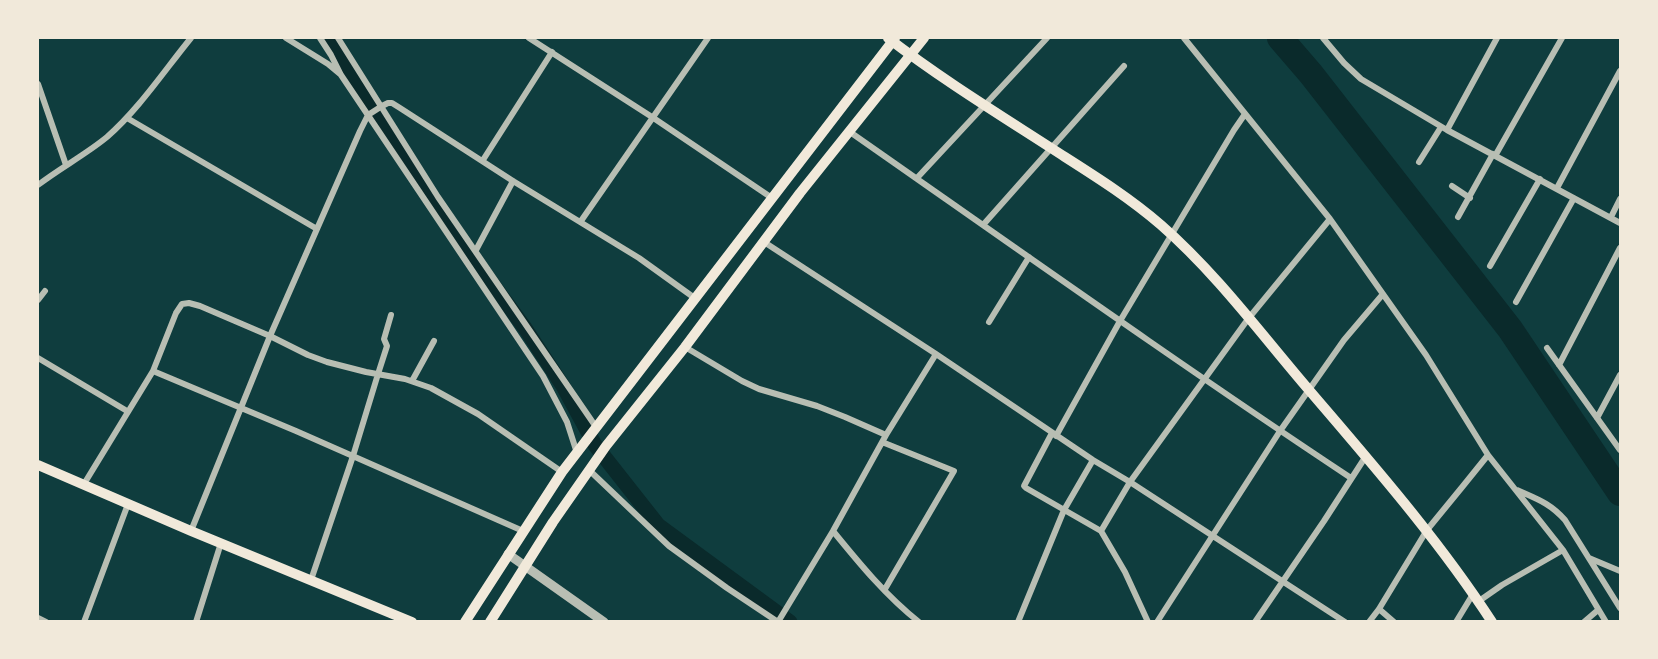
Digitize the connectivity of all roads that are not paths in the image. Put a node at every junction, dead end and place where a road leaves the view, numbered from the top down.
1 (191, 38) edge
2 (286, 38) edge
3 (320, 38) edge
4 (338, 38) edge
5 (529, 38) edge
6 (708, 38) edge
7 (924, 38) edge
8 (1047, 38) edge
9 (1185, 38) edge
10 (1323, 38) edge
11 (1497, 38) edge
12 (1562, 38) edge
13 (892, 39) edge
14 (552, 52) junction
15 (910, 54) junction
16 (1125, 66) dead end
17 (1620, 71) edge
18 (341, 75) junction
19 (38, 84) edge
20 (985, 105) junction
21 (380, 107) junction
22 (369, 114) junction
23 (1245, 114) junction
24 (652, 117) junction
25 (127, 118) junction
26 (1444, 129) junction
27 (850, 132) junction
28 (1051, 148) junction
29 (1494, 155) junction
30 (483, 160) junction
31 (1419, 162) dead end
32 (66, 165) junction
33 (917, 178) junction
34 (1540, 179) junction
35 (513, 181) junction
36 (38, 185) edge
37 (1452, 186) dead end
38 (1557, 188) junction
39 (772, 198) junction
40 (1470, 198) junction
41 (1574, 198) junction
42 (1620, 199) edge
43 (1458, 217) dead end
44 (1611, 217) junction
45 (1330, 219) junction
46 (581, 221) junction
47 (1620, 223) edge
48 (983, 225) junction
49 (317, 229) junction
50 (1171, 235) junction
51 (764, 242) junction
52 (1620, 248) edge
53 (476, 250) junction
54 (1029, 257) junction
55 (1490, 266) dead end
56 (45, 291) dead end
57 (1383, 294) junction
58 (696, 298) junction
59 (38, 300) edge
60 (1516, 302) dead end
61 (391, 315) dead end
62 (1248, 318) junction
63 (989, 321) dead end
64 (1120, 321) junction
65 (270, 336) junction
66 (434, 341) dead end
67 (685, 347) junction
68 (1547, 348) dead end
69 (936, 354) junction
70 (38, 358) edge
71 (1559, 365) junction
72 (153, 371) junction
73 (378, 374) junction
74 (1620, 375) edge
75 (1205, 380) junction
76 (412, 381) junction
77 (1309, 390) junction
78 (240, 407) junction
79 (127, 411) junction
80 (1597, 418) junction
81 (595, 428) junction
82 (1280, 431) junction
83 (886, 435) junction
84 (1054, 435) junction
85 (882, 442) junction
86 (1620, 450) edge
87 (578, 451) junction
88 (1488, 455) junction
89 (353, 456) junction
90 (1366, 456) junction
91 (1093, 460) junction
92 (38, 465) edge
93 (592, 466) junction
94 (562, 472) junction
95 (1351, 478) junction
96 (1130, 482) junction
97 (84, 484) junction
98 (1516, 490) junction
99 (128, 504) junction
100 (1064, 510) junction
101 (1426, 530) junction
102 (191, 531) junction
103 (523, 531) junction
104 (833, 531) junction
105 (1101, 531) junction
106 (1213, 535) junction
107 (221, 543) junction
108 (1563, 550) junction
109 (508, 554) junction
110 (1588, 558) junction
111 (525, 566) junction
112 (1620, 571) edge
113 (311, 580) junction
114 (1282, 581) junction
115 (885, 589) junction
116 (1476, 598) junction
117 (1620, 608) edge
118 (1378, 609) junction
119 (1598, 610) junction
120 (38, 618) edge
121 (46, 621) edge
122 (84, 621) edge
123 (196, 621) edge
124 (412, 621) edge
125 (465, 621) edge
126 (490, 621) edge
127 (604, 621) edge
128 (778, 621) edge
129 (919, 621) edge
130 (1018, 621) edge
131 (1148, 621) edge
132 (1157, 621) edge
133 (1255, 621) edge
134 (1345, 621) edge
135 (1370, 621) edge
136 (1394, 621) edge
137 (1456, 621) edge
138 (1492, 621) edge
139 (1584, 621) edge
140 (1606, 621) edge

1 - 25 street
2 - 18 street
3 - 18 street
4 - 21 street
5 - 14 street
6 - 24 street
7 - 15 main road
8 - 20 street
9 - 23 street
10 - 26 street
11 - 26 street
12 - 29 street
13 - 15 main road
13 - 39 main road
14 - 24 street
14 - 30 street
15 - 20 main road
15 - 27 main road
16 - 28 street
17 - 38 street
18 - 22 street
19 - 32 street
20 - 28 main road
20 - 33 street
21 - 22 street
21 - 30 street
21 - 53 street
22 - 49 street
22 - 87 street
23 - 45 street
23 - 50 street
24 - 39 street
24 - 46 street
25 - 32 street
25 - 49 street
26 - 29 street
26 - 31 street
27 - 33 street
27 - 51 main road
28 - 48 street
28 - 50 main road
29 - 34 street
29 - 40 street
30 - 35 street
32 - 36 street
33 - 48 street
34 - 38 street
34 - 55 street
35 - 46 street
35 - 53 street
37 - 40 street
38 - 41 street
39 - 58 main road
40 - 43 street
41 - 44 street
41 - 60 street
42 - 44 street
44 - 47 street
45 - 57 street
45 - 62 street
46 - 58 street
48 - 54 street
49 - 65 street
50 - 62 main road
50 - 64 street
51 - 67 main road
51 - 69 street
52 - 71 street
53 - 81 street
54 - 63 street
54 - 64 street
56 - 59 street
57 - 77 street
57 - 88 street
58 - 81 main road
61 - 73 street
62 - 75 street
62 - 77 main road
64 - 75 street
64 - 84 street
65 - 72 street
65 - 73 street
65 - 78 street
66 - 76 street
67 - 83 street
67 - 93 main road
68 - 71 street
69 - 83 street
69 - 84 street
70 - 79 street
71 - 80 street
72 - 78 street
72 - 79 street
73 - 76 street
73 - 89 street
74 - 80 street
75 - 82 street
75 - 96 street
76 - 94 street
77 - 82 street
77 - 90 main road
78 - 89 street
78 - 102 street
79 - 97 street
80 - 86 street
81 - 87 main road
82 - 95 street
82 - 106 street
83 - 85 street
84 - 91 street
84 - 100 street
85 - 104 street
85 - 115 street
87 - 94 main road
88 - 98 street
88 - 101 street
89 - 103 street
89 - 113 street
90 - 95 street
90 - 101 main road
91 - 96 street
91 - 100 street
92 - 97 main road
93 - 111 main road
93 - 128 street
94 - 103 main road
95 - 114 street
96 - 105 street
96 - 106 street
97 - 99 main road
98 - 108 street
98 - 110 street
99 - 102 main road
99 - 122 street
100 - 105 street
100 - 130 street
101 - 116 main road
101 - 118 street
102 - 107 main road
103 - 109 main road
104 - 115 street
104 - 128 street
105 - 131 street
106 - 114 street
106 - 132 street
107 - 113 main road
107 - 123 street
108 - 116 street
108 - 119 street
109 - 111 street
109 - 125 main road
110 - 112 street
110 - 117 street
111 - 126 main road
111 - 127 street
113 - 124 main road
114 - 133 street
114 - 134 street
115 - 129 street
116 - 137 street
116 - 138 main road
118 - 135 street
118 - 136 street
119 - 139 street
119 - 140 street
120 - 121 street

